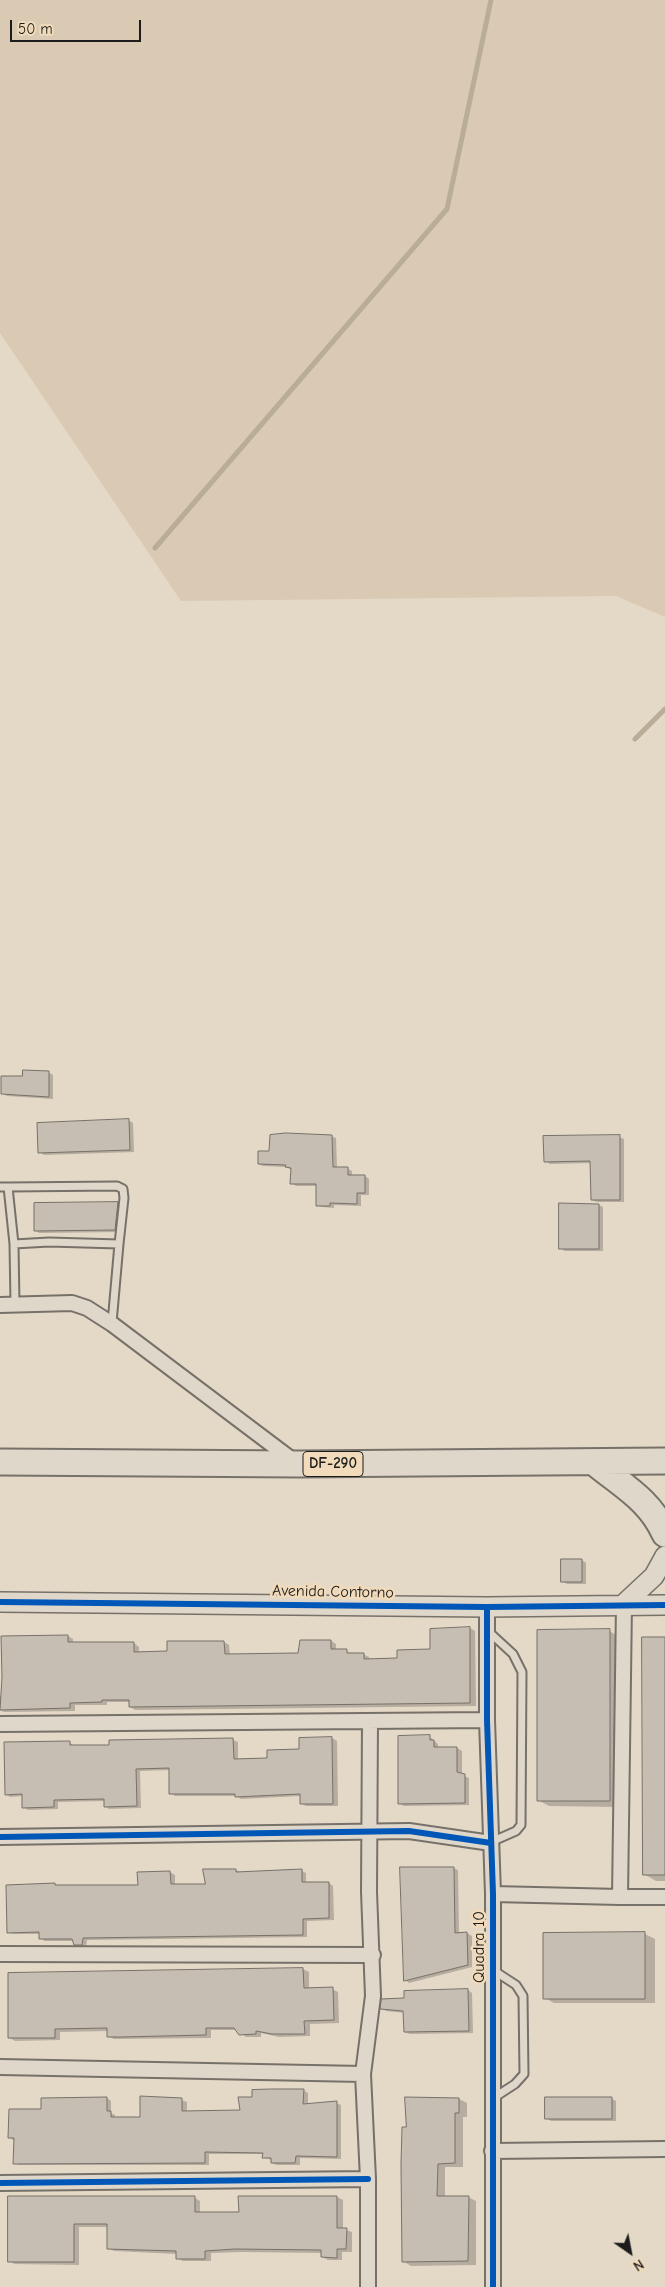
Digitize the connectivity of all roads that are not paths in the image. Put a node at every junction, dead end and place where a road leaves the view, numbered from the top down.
1 (0, 1187) edge
2 (8, 1187) junction
3 (14, 1244) junction
4 (120, 1244) junction
5 (15, 1304) junction
6 (0, 1305) edge
7 (112, 1324) junction
8 (665, 1461) edge
9 (0, 1462) edge
10 (595, 1463) junction
11 (299, 1464) junction
12 (665, 1533) edge
13 (665, 1545) edge
14 (665, 1556) edge
15 (0, 1602) edge
16 (624, 1604) junction
17 (665, 1604) edge
18 (487, 1607) junction
19 (487, 1630) junction
20 (487, 1720) junction
21 (370, 1721) junction
22 (0, 1724) edge
23 (370, 1833) junction
24 (0, 1837) edge
25 (491, 1843) junction
26 (493, 1894) junction
27 (620, 1897) junction
28 (665, 1897) edge
29 (0, 1954) edge
30 (373, 1954) junction
31 (492, 1969) junction
32 (0, 2067) edge
33 (364, 2074) junction
34 (492, 2099) junction
35 (665, 2149) edge
36 (492, 2151) junction
37 (368, 2179) junction
38 (0, 2184) edge
39 (368, 2287) edge
40 (493, 2287) edge

1 - 2 lane
2 - 3 lane
2 - 4 lane
3 - 4 lane
3 - 5 lane
4 - 7 lane
5 - 6 street
5 - 7 street
7 - 11 street
8 - 10 highway, DF-290
9 - 11 highway, DF-290
10 - 11 highway, DF-290
10 - 12 highway
12 - 13 street
14 - 16 street
15 - 18 street, Avenida Contorno
16 - 17 street, Avenida Contorno
16 - 18 street, Avenida Contorno
16 - 27 street
18 - 19 street, Quadra 10
19 - 20 street, Quadra 10
19 - 25 lane
20 - 21 street
20 - 25 street, Quadra 10
21 - 22 street
21 - 23 street
23 - 24 street
23 - 25 street
23 - 30 street
25 - 26 street, Quadra 10
26 - 27 street
26 - 31 street, Quadra 10
27 - 28 street
29 - 30 street
30 - 33 street
31 - 34 street, Quadra 10
31 - 34 lane
32 - 33 street
33 - 37 street
34 - 36 street, Quadra 10
35 - 36 street
36 - 40 street, Quadra 10
37 - 38 street
37 - 39 street

